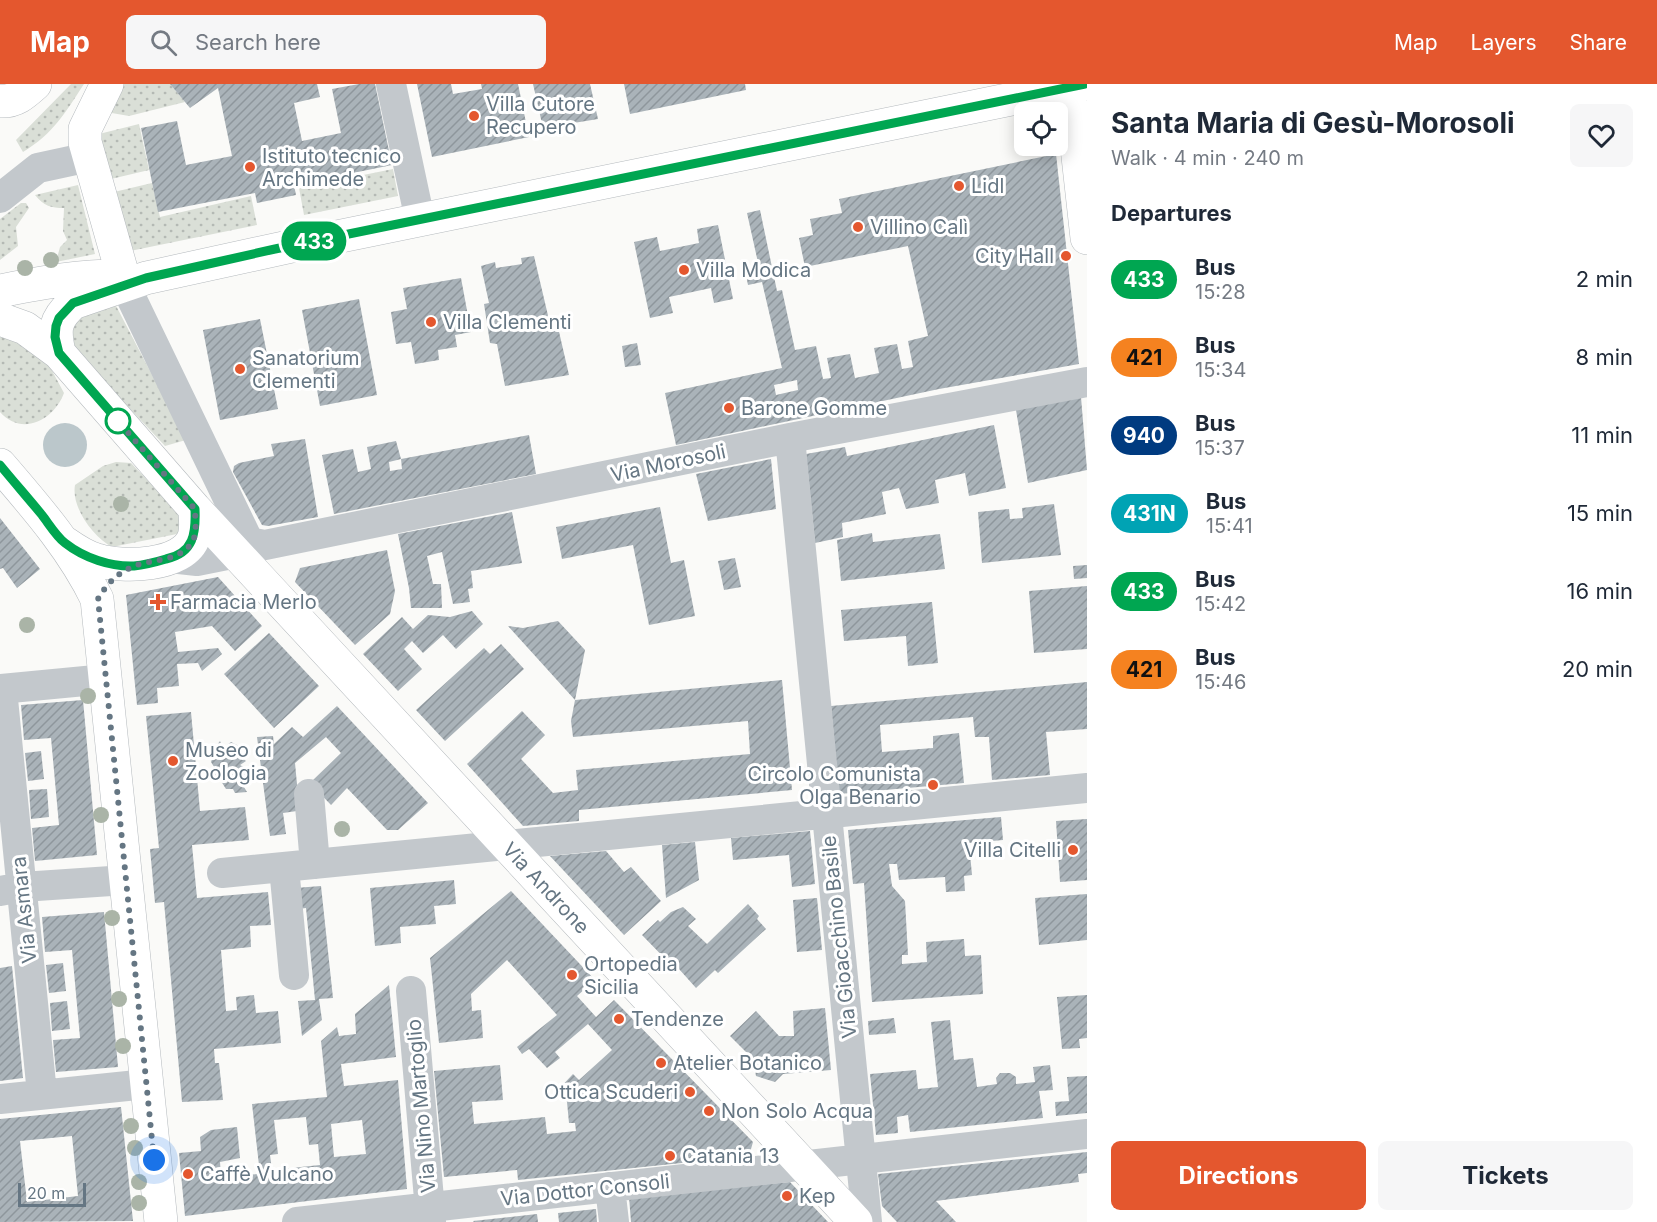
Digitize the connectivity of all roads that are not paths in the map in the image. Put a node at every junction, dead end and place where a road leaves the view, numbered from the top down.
1 (35, 84) edge
2 (107, 84) edge
3 (391, 84) edge
4 (1068, 87) edge
5 (0, 101) edge
6 (89, 157) junction
7 (0, 198) edge
8 (420, 220) junction
9 (1087, 238) edge
10 (131, 279) junction
11 (52, 280) junction
12 (0, 291) edge
13 (0, 307) edge
14 (0, 319) edge
15 (59, 353) junction
16 (1087, 382) edge
17 (790, 438) junction
18 (0, 465) edge
19 (195, 509) junction
20 (63, 542) junction
21 (236, 544) junction
22 (170, 558) junction
23 (135, 566) junction
24 (98, 599) junction
25 (106, 679) junction
26 (2, 699) edge
27 (1087, 788) edge
28 (309, 794) dead end
29 (827, 812) junction
30 (507, 846) junction
31 (315, 864) junction
32 (284, 867) junction
33 (222, 873) dead end
34 (126, 880) junction
35 (11, 889) edge
36 (294, 975) dead end
37 (411, 991) dead end
38 (147, 1084) junction
39 (42, 1094) junction
40 (0, 1098) edge
41 (1087, 1134) edge
42 (861, 1159) junction
43 (803, 1166) junction
44 (610, 1187) junction
45 (431, 1215) edge
46 (161, 1222) edge
47 (297, 1222) edge
48 (614, 1222) edge
49 (856, 1222) edge
50 (867, 1222) edge

1 - 5 main road
2 - 6 main road
3 - 8 street
4 - 8 main road
4 - 9 main road
6 - 7 street
6 - 10 main road
8 - 10 main road
10 - 11 main road
10 - 15 main road
10 - 21 street
11 - 12 main road
11 - 13 main road
14 - 15 main road, Via Androne
15 - 19 main road, Via Androne
16 - 17 street, Via Morosoli
17 - 21 street, Via Morosoli
17 - 29 street, Via Gioacchino Basile
18 - 20 main road
19 - 21 main road, Via Androne
19 - 22 main road
20 - 23 main road
20 - 24 main road
21 - 22 street, Via Morosoli
21 - 30 main road, Via Androne
22 - 23 main road
23 - 24 street
24 - 25 main road
25 - 26 street
25 - 34 main road
26 - 35 street, Via Asmara
27 - 29 street
28 - 31 street
29 - 30 street
29 - 42 street, Via Gioacchino Basile
30 - 31 street
30 - 43 main road, Via Androne
31 - 32 street
32 - 33 street
32 - 36 street
34 - 35 street
34 - 38 main road
35 - 39 street, Via Asmara
37 - 45 street, Via Nino Martoglio
38 - 39 street
38 - 46 main road
39 - 40 street
41 - 42 street, Via Dottor Consoli
42 - 43 street, Via Dottor Consoli
42 - 50 street, Via Gioacchino Basile
43 - 44 street, Via Dottor Consoli
43 - 49 main road, Via Androne
44 - 45 street, Via Dottor Consoli
44 - 48 street
45 - 47 street, Via Dottor Consoli

